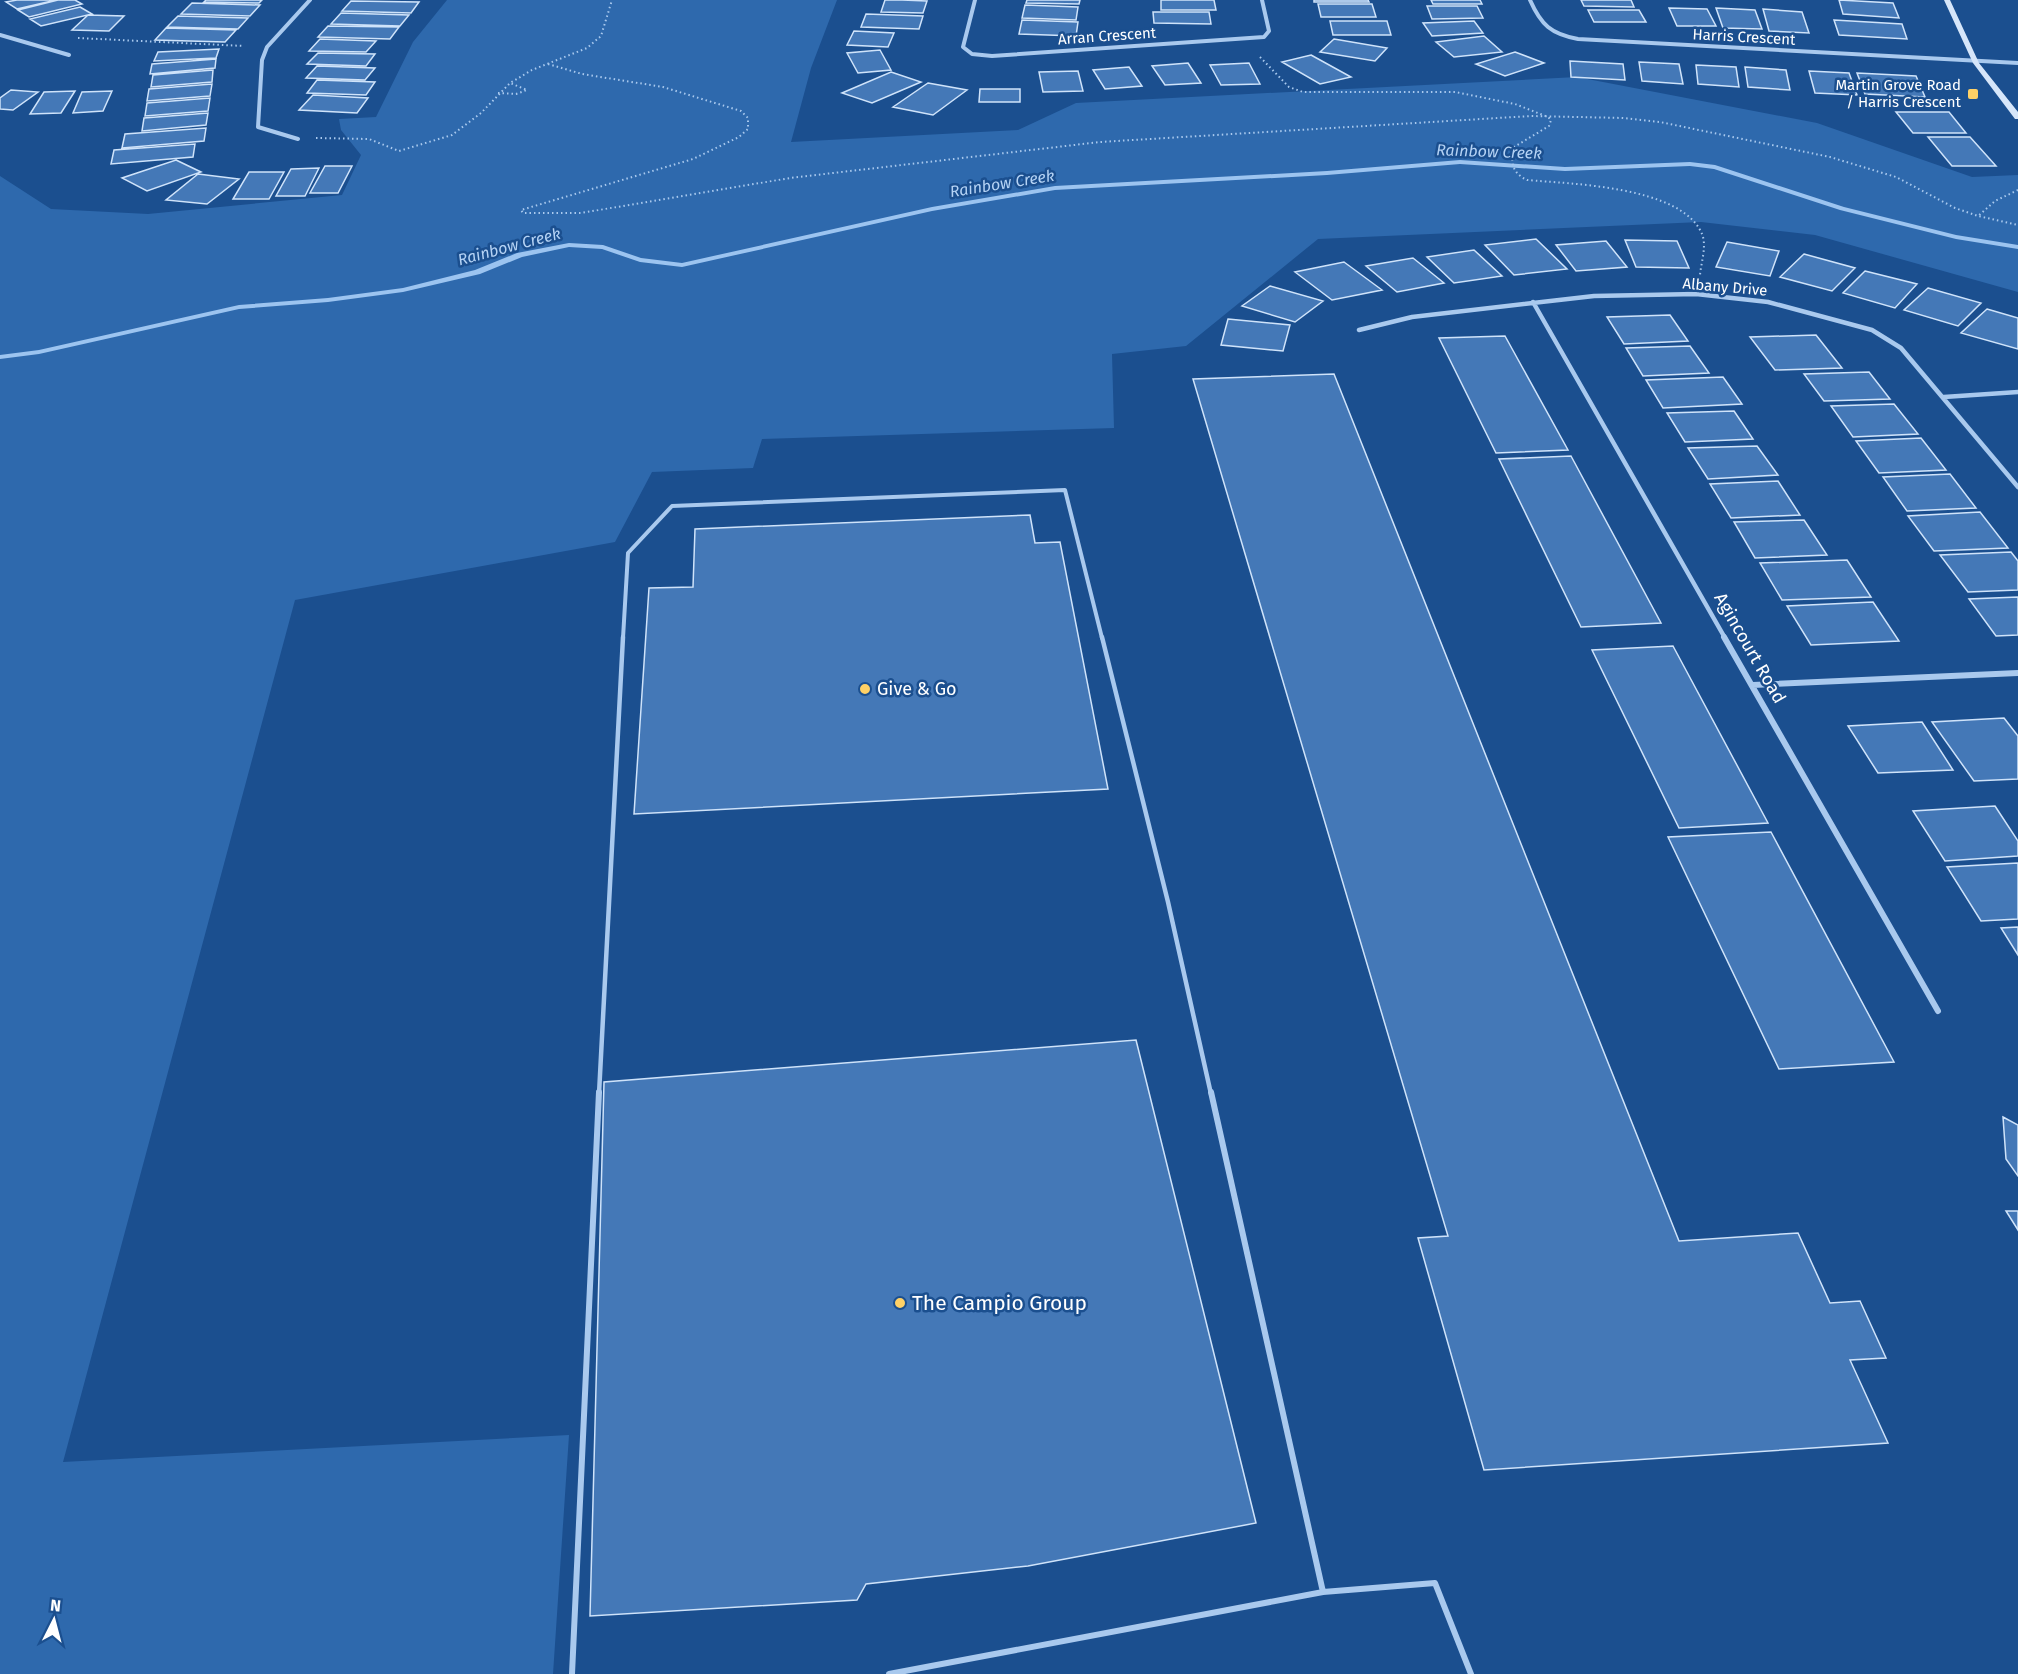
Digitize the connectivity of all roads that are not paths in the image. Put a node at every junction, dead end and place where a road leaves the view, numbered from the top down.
1 (310, 0) edge
2 (975, 0) edge
3 (1262, 0) edge
4 (1530, 0) edge
5 (1947, 0) edge
6 (0, 35) edge
7 (69, 55) dead end
8 (1976, 63) junction
9 (2018, 63) edge
10 (2018, 117) edge
11 (298, 139) road end
12 (1533, 302) junction
13 (1359, 330) dead end
14 (2018, 392) edge
15 (1944, 398) junction
16 (2018, 487) edge
17 (2018, 673) edge
18 (1754, 685) junction
19 (1938, 1011) dead end
20 (1323, 1592) junction
21 (572, 1674) edge
22 (889, 1674) edge
23 (1471, 1674) edge

1 - 11 street
2 - 3 street, Arran Crescent
4 - 8 street, Harris Crescent
5 - 8 street
6 - 7 street
8 - 9 street, Harris Crescent
8 - 10 street
12 - 13 street, Albany Drive
12 - 15 street, Albany Drive
12 - 18 street, Agincourt Road
14 - 15 street
15 - 16 street, Albany Drive
17 - 18 street
18 - 19 street, Agincourt Road
20 - 21 lane
20 - 22 lane
20 - 23 lane

